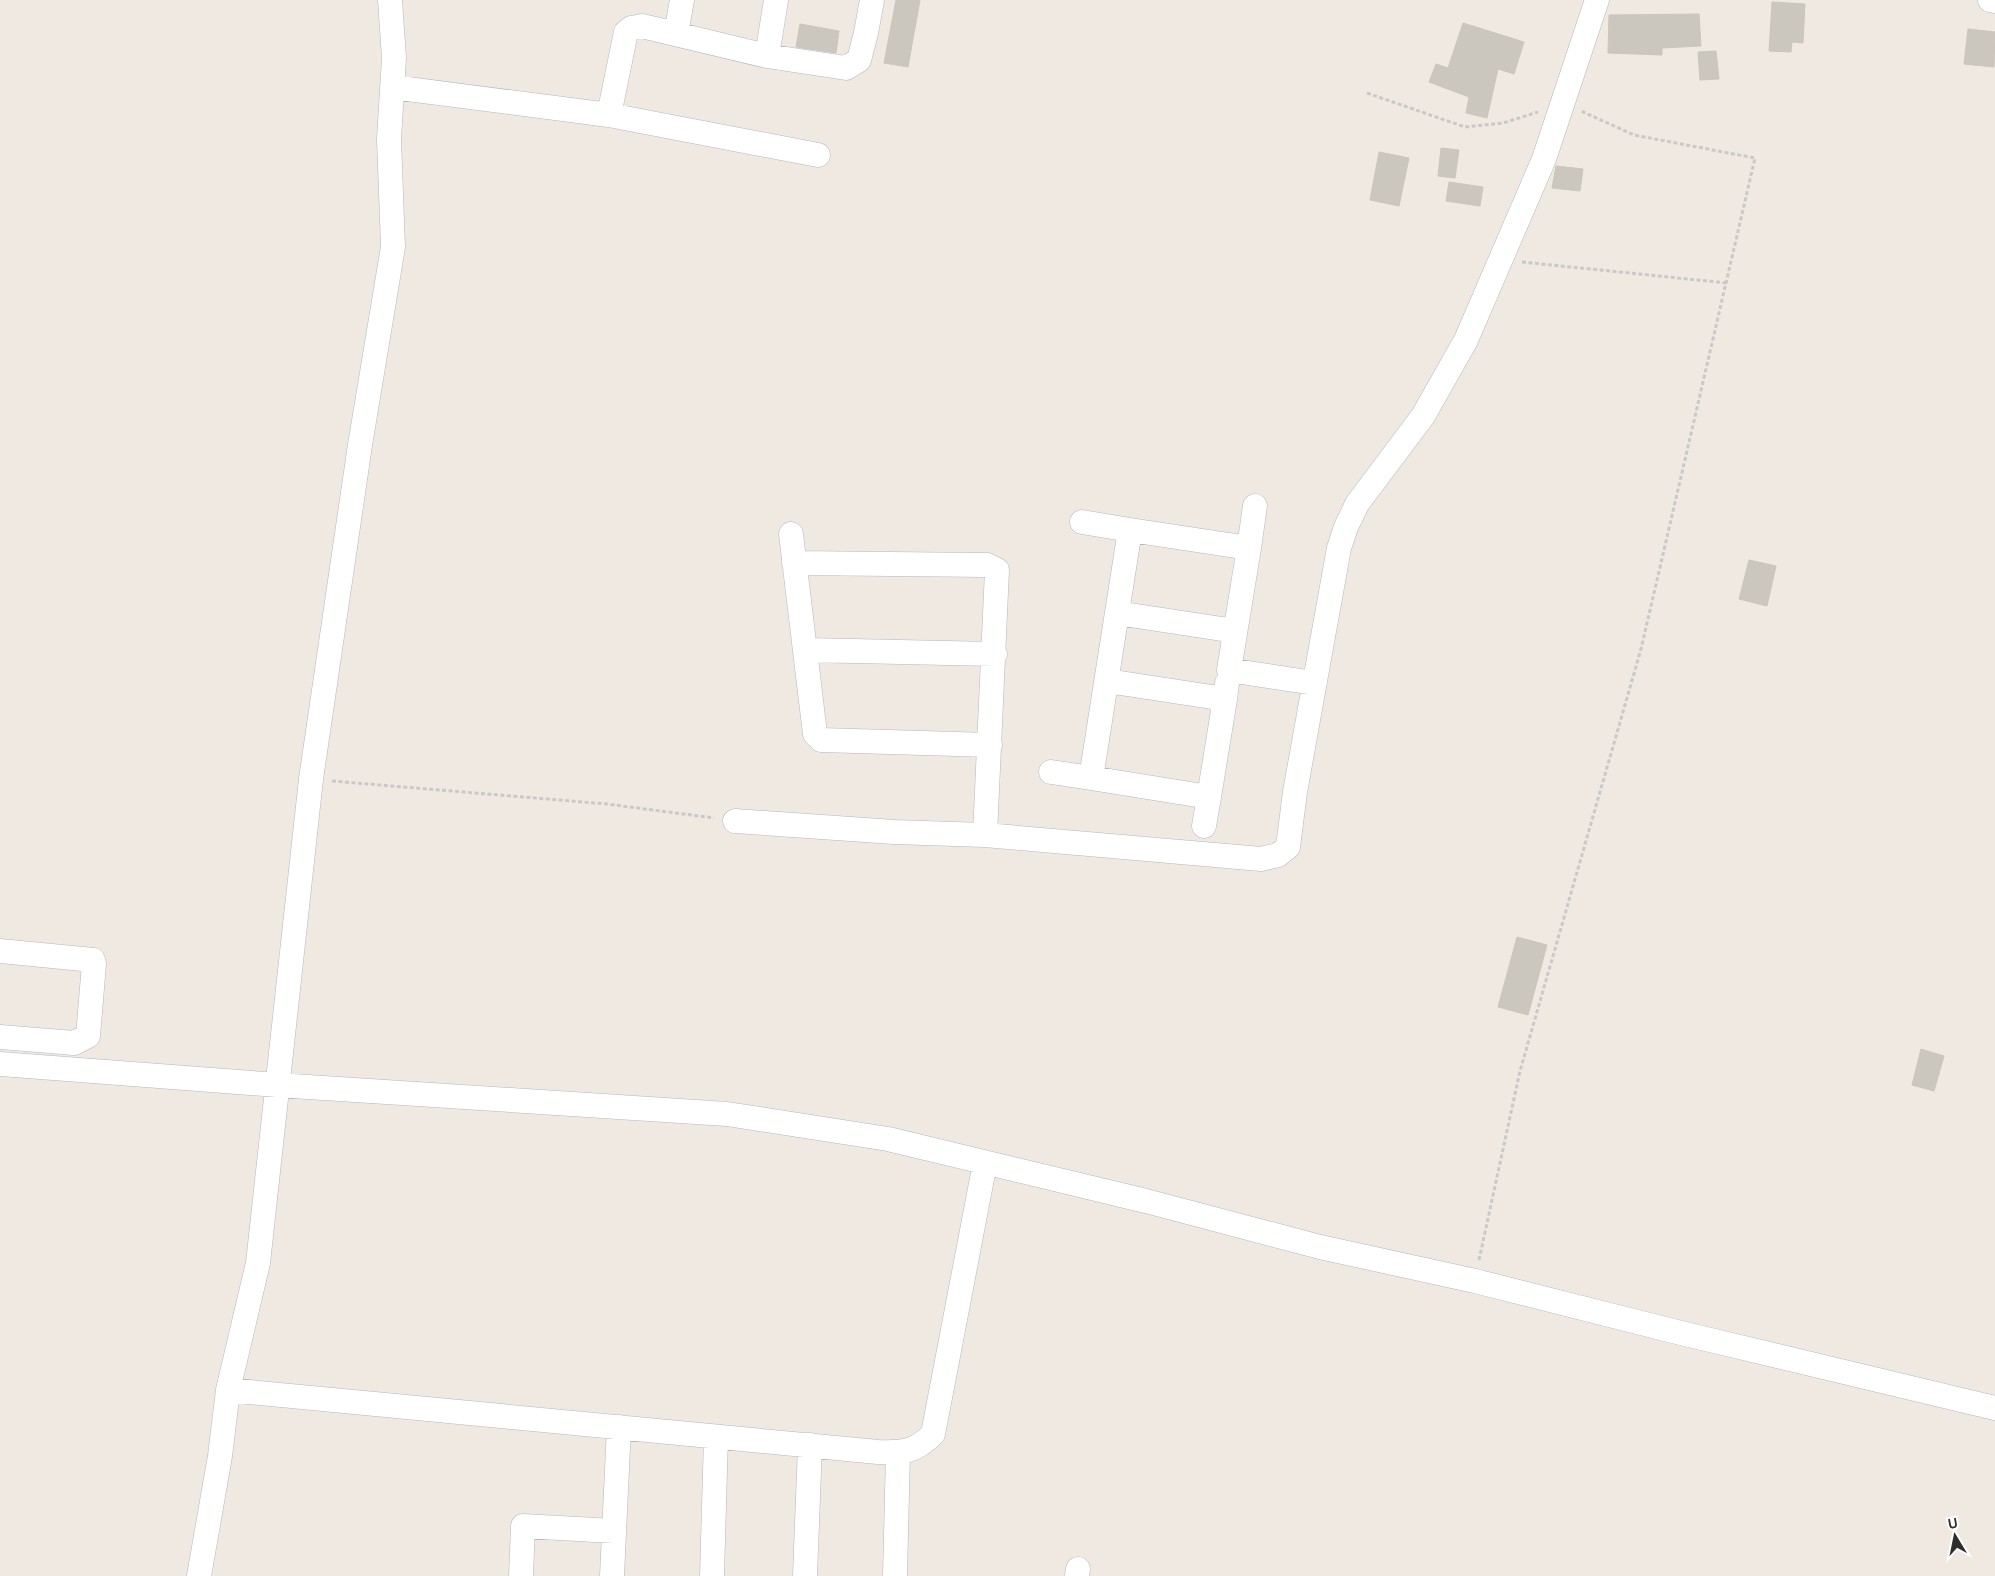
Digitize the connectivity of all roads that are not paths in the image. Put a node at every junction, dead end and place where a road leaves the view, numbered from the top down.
1 (390, 0) edge
2 (682, 0) edge
3 (776, 0) edge
4 (872, 0) edge
5 (1597, 0) edge
6 (1990, 0) edge
7 (1995, 1) edge
8 (676, 34) junction
9 (766, 56) junction
10 (392, 87) junction
11 (609, 115) junction
12 (818, 155) dead end
13 (1255, 506) dead end
14 (1082, 522) dead end
15 (1130, 530) junction
16 (791, 534) dead end
17 (1248, 548) junction
18 (794, 563) junction
19 (1117, 613) junction
20 (1235, 631) junction
21 (805, 650) junction
22 (994, 654) junction
23 (1229, 670) junction
24 (1107, 681) junction
25 (1314, 683) junction
26 (1225, 699) junction
27 (990, 745) junction
28 (1051, 772) dead end
29 (1091, 778) junction
30 (1209, 796) junction
31 (734, 821) road end
32 (1204, 826) dead end
33 (985, 835) junction
34 (0, 951) edge
35 (0, 1037) edge
36 (0, 1064) edge
37 (277, 1085) junction
38 (985, 1163) junction
39 (228, 1390) junction
40 (1995, 1408) edge
41 (526, 1434) dead end
42 (619, 1435) junction
43 (716, 1437) junction
44 (810, 1445) junction
45 (898, 1452) junction
46 (614, 1531) junction
47 (199, 1576) edge
48 (521, 1576) edge
49 (612, 1576) edge
50 (712, 1576) edge
51 (805, 1576) edge
52 (895, 1576) edge

1 - 10 street
2 - 8 street
3 - 9 street
4 - 9 street
5 - 25 street
6 - 7 street
8 - 9 street
8 - 11 street
10 - 11 street
10 - 37 street
11 - 12 street
13 - 17 street
14 - 15 street
15 - 17 street
15 - 19 street
16 - 18 street
17 - 20 street
18 - 21 street
18 - 22 street
19 - 20 street
19 - 24 street
20 - 23 street
21 - 22 street
21 - 27 street
22 - 27 street
23 - 25 street
23 - 26 street
24 - 26 street
24 - 29 street
25 - 33 street
26 - 30 street
27 - 33 street
28 - 29 street
29 - 30 street
30 - 32 street
31 - 33 street
34 - 35 street
36 - 37 street
37 - 38 street
37 - 39 street
38 - 40 street
38 - 45 street
39 - 42 street
39 - 47 street
41 - 42 street
42 - 43 street
42 - 46 street
43 - 44 street
43 - 50 street
44 - 45 street
44 - 51 street
45 - 52 street
46 - 48 street
46 - 49 street

